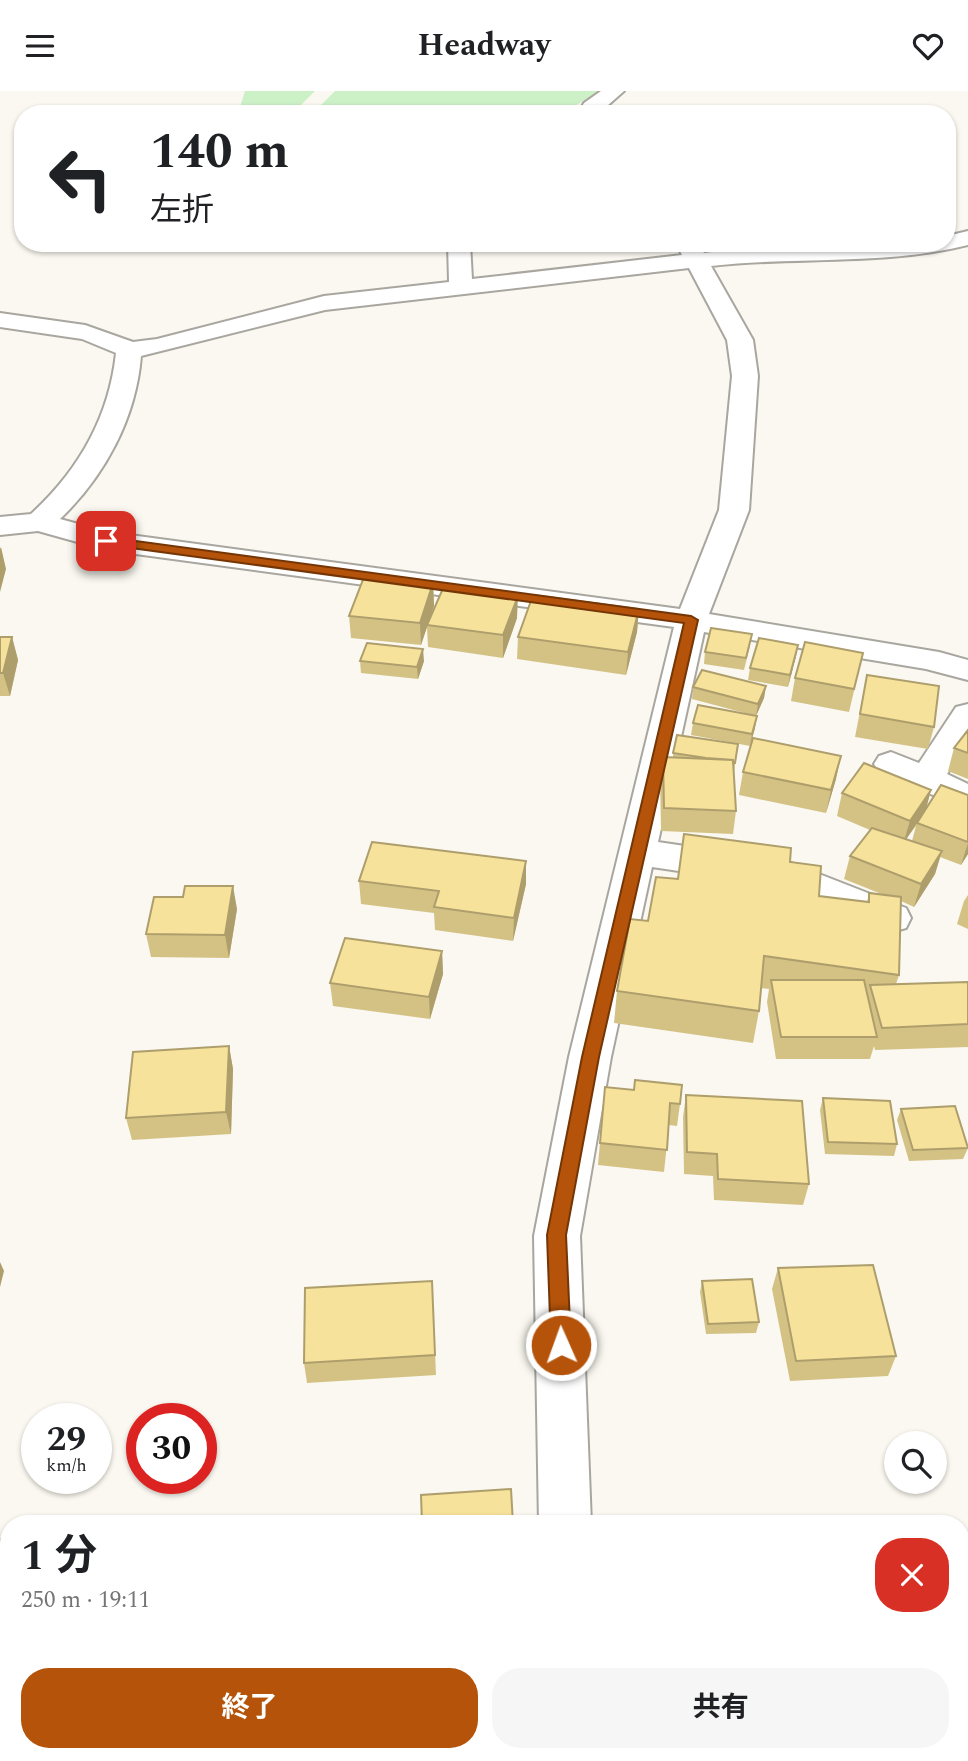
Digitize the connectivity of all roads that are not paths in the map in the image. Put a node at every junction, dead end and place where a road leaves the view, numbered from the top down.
1 (614, 91) edge
2 (594, 105) edge
3 (459, 252) edge
4 (691, 252) edge
5 (842, 252) edge
6 (460, 289) junction
7 (0, 320) edge
8 (129, 350) junction
9 (39, 522) junction
10 (0, 526) edge
11 (691, 620) junction
12 (968, 669) edge
13 (968, 715) edge
14 (891, 764) dead end
15 (926, 779) junction
16 (968, 798) edge
17 (637, 852) junction
18 (892, 918) edge
19 (565, 1515) edge

1 - 2 street
3 - 6 street
4 - 5 street
4 - 6 street
4 - 11 street
6 - 8 street
7 - 8 street
8 - 9 street
9 - 10 street
9 - 11 street
11 - 12 street
11 - 17 street
13 - 15 street
14 - 15 street
15 - 16 street
17 - 18 street
17 - 19 street

